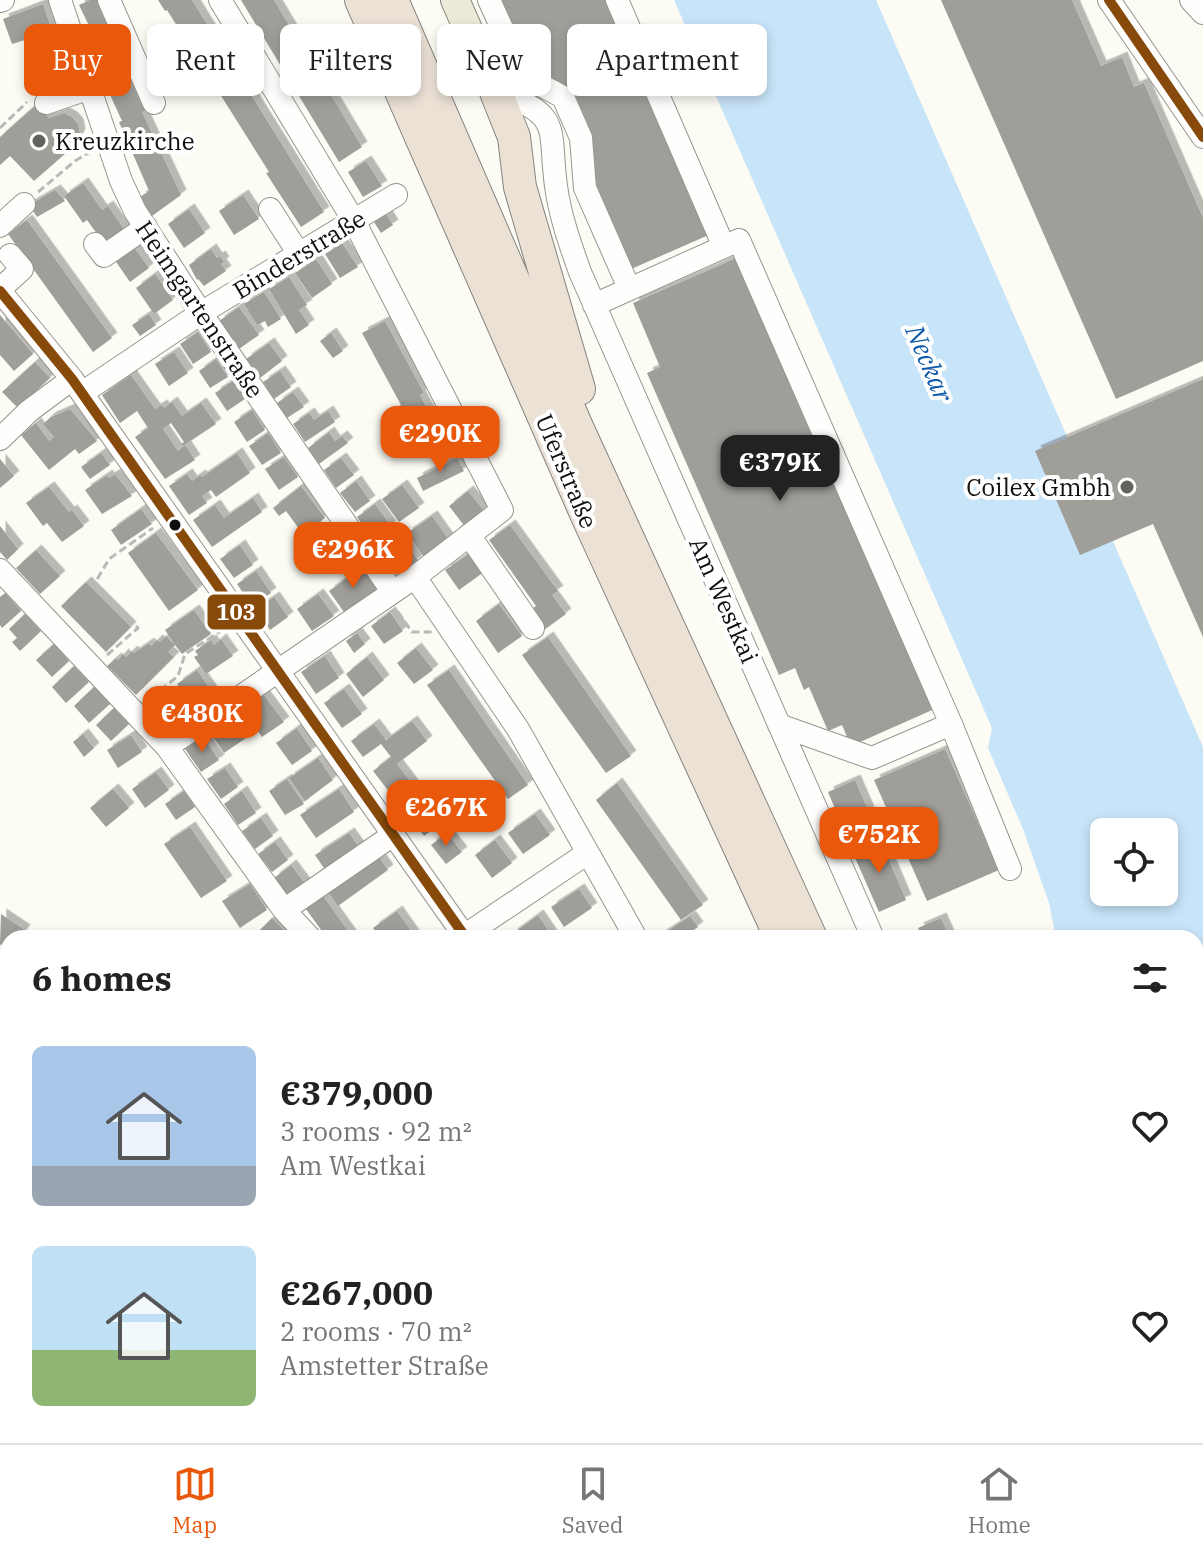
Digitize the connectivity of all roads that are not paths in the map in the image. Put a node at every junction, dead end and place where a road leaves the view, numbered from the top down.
1 (60, 0) edge
2 (109, 0) edge
3 (220, 0) edge
4 (361, 0) edge
5 (392, 0) edge
6 (455, 0) edge
7 (489, 0) edge
8 (617, 0) edge
9 (1109, 0) edge
10 (68, 24) edge
11 (466, 24) edge
12 (67, 96) edge
13 (92, 96) edge
14 (498, 96) edge
15 (508, 96) edge
16 (46, 103) road end
17 (154, 103) dead end
18 (548, 121) junction
19 (514, 137) junction
20 (1203, 137) edge
21 (396, 195) dead end
22 (24, 204) road end
23 (270, 209) dead end
24 (354, 221) junction
25 (0, 226) edge
26 (146, 227) junction
27 (95, 244) dead end
28 (724, 247) junction
29 (299, 254) junction
30 (10, 255) dead end
31 (629, 288) junction
32 (0, 290) edge
33 (594, 305) junction
34 (201, 313) junction
35 (77, 386) junction
36 (577, 427) junction
37 (0, 439) edge
38 (469, 535) junction
39 (0, 570) edge
40 (415, 577) junction
41 (389, 594) junction
42 (533, 628) dead end
43 (278, 671) junction
44 (951, 724) junction
45 (779, 725) junction
46 (167, 747) junction
47 (393, 835) junction
48 (586, 854) junction
49 (1010, 869) dead end
50 (284, 910) junction
51 (303, 930) edge
52 (460, 930) edge
53 (475, 930) edge
54 (631, 930) edge
55 (777, 930) edge
56 (807, 930) edge
57 (869, 930) edge

1 - 10 street, Heimgartenstraße
2 - 17 street
3 - 24 street
4 - 55 highway, Uferstraße
5 - 36 highway, Uferstraße
6 - 11 main road
7 - 31 street
8 - 28 street
9 - 20 street
12 - 16 street
13 - 26 street, Heimgartenstraße
14 - 19 highway
15 - 18 street
18 - 19 street
18 - 33 street, Am Westkai
19 - 36 highway
21 - 24 street, Binderstraße
22 - 25 street
23 - 29 street
24 - 29 street, Binderstraße
24 - 38 street
26 - 27 street
26 - 34 street, Heimgartenstraße
28 - 31 street
28 - 44 street
29 - 34 street, Binderstraße
30 - 32 street
31 - 33 street
32 - 35 street
33 - 45 street, Am Westkai
34 - 35 street, Binderstraße
34 - 41 street, Heimgartenstraße
35 - 37 street, Binderstraße
35 - 43 street
36 - 56 highway, Uferstraße
38 - 40 street
38 - 42 street
39 - 46 street
40 - 41 street
40 - 48 street
41 - 43 street
43 - 46 street
43 - 47 street
44 - 45 street
44 - 49 street
45 - 57 street, Am Westkai
46 - 50 street
47 - 50 street
47 - 52 street
48 - 53 street
48 - 54 street
50 - 51 street

